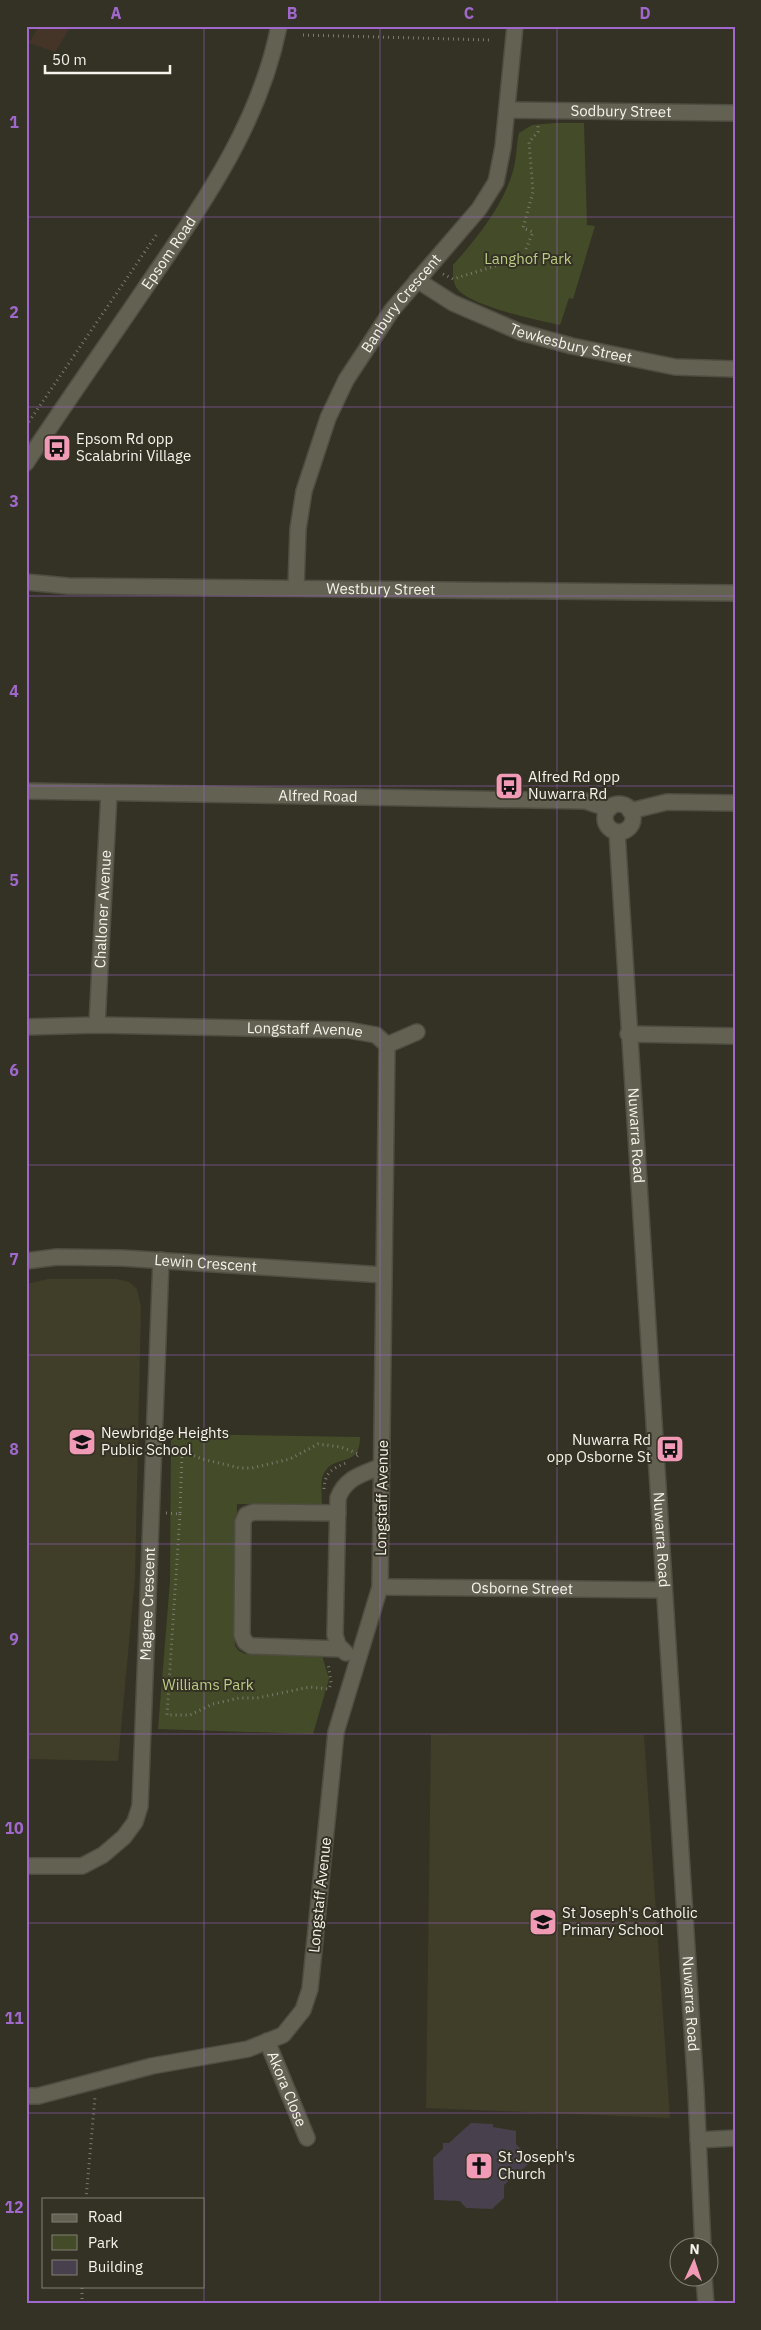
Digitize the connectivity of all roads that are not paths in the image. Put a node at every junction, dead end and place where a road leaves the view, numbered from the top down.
1 (279, 26) edge
2 (515, 26) edge
3 (507, 110) junction
4 (735, 113) edge
5 (417, 280) junction
6 (735, 369) edge
7 (26, 463) edge
8 (26, 582) edge
9 (296, 588) junction
10 (735, 593) edge
11 (26, 791) edge
12 (109, 793) junction
13 (735, 803) edge
14 (609, 809) junction
15 (630, 811) junction
16 (617, 832) junction
17 (98, 1025) junction
18 (26, 1026) edge
19 (417, 1032) dead end
20 (628, 1034) junction
21 (735, 1036) edge
22 (387, 1045) junction
23 (161, 1260) junction
24 (26, 1261) edge
25 (384, 1275) junction
26 (382, 1466) junction
27 (331, 1513) junction
28 (380, 1587) junction
29 (664, 1590) junction
30 (341, 1649) junction
31 (358, 1661) junction
32 (26, 1866) edge
33 (267, 2041) junction
34 (26, 2096) edge
35 (307, 2138) dead end
36 (735, 2138) edge
37 (698, 2140) junction
38 (703, 2238) edge
39 (705, 2288) edge
40 (706, 2304) edge

1 - 7 street, Epsom Road
2 - 3 street, Banbury Crescent
3 - 4 street, Sodbury Street
3 - 5 street, Banbury Crescent
5 - 6 street, Tewkesbury Street
5 - 9 street, Banbury Crescent
8 - 9 street, Westbury Street
9 - 10 street, Westbury Street
11 - 12 street, Alfred Road
12 - 14 street, Alfred Road
12 - 17 street, Challoner Avenue
13 - 15 street
14 - 15 street
14 - 16 street
15 - 16 street
16 - 20 street, Nuwarra Road
17 - 18 street, Longstaff Avenue
17 - 22 street, Longstaff Avenue
19 - 22 street
20 - 21 street
20 - 29 street, Nuwarra Road
22 - 25 street, Longstaff Avenue
23 - 24 street, Lewin Crescent
23 - 25 street, Lewin Crescent
23 - 32 street, Magree Crescent
25 - 26 street, Longstaff Avenue
26 - 27 street
26 - 28 street, Longstaff Avenue
27 - 30 street
27 - 30 street
28 - 29 street, Osborne Street
28 - 31 street, Longstaff Avenue
29 - 37 street, Nuwarra Road
30 - 31 street
31 - 33 street, Longstaff Avenue
33 - 34 street, Longstaff Avenue
33 - 35 street, Akora Close
36 - 37 street
37 - 38 street, Nuwarra Road
39 - 40 street

